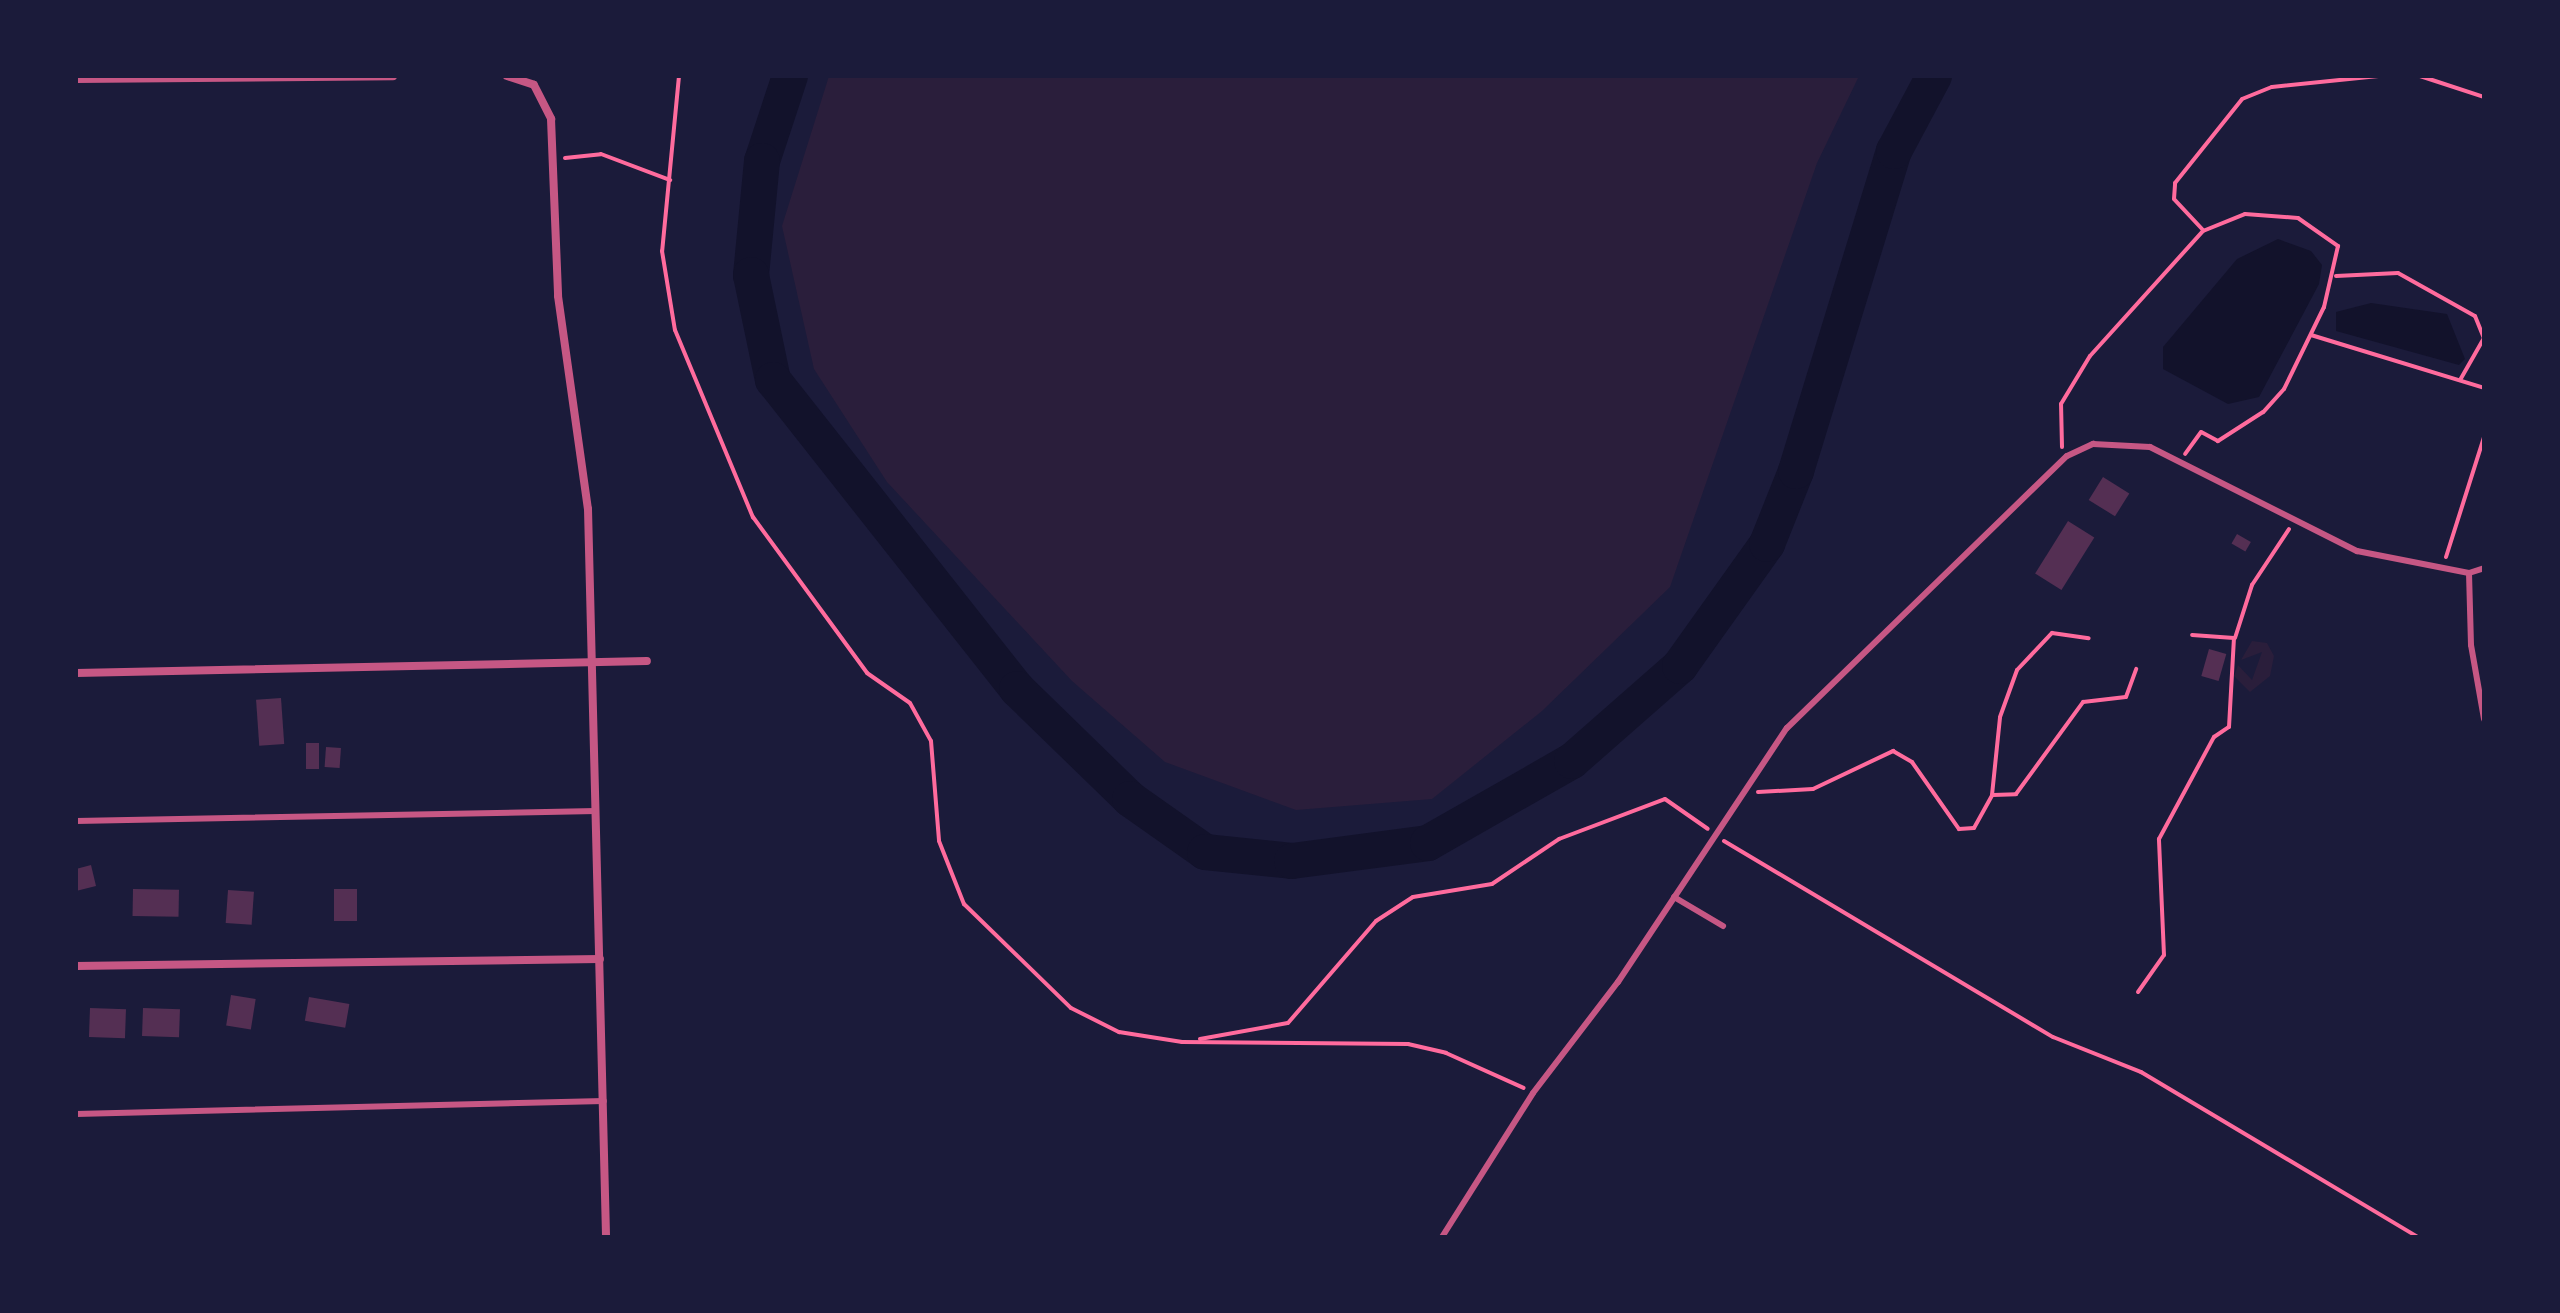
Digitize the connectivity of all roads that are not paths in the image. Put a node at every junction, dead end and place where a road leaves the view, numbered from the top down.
1 (393, 76) edge
2 (507, 76) edge
3 (76, 79) edge
4 (2484, 568) edge
5 (2469, 573) junction
6 (647, 661) dead end
7 (591, 662) junction
8 (76, 673) edge
9 (2484, 719) edge
10 (596, 811) junction
11 (76, 821) edge
12 (1674, 897) junction
13 (1723, 926) dead end
14 (600, 959) junction
15 (76, 966) edge
16 (604, 1101) junction
17 (76, 1114) edge
18 (606, 1237) edge
19 (1442, 1237) edge

1 - 3 street
2 - 7 street
4 - 5 lane
5 - 9 lane
5 - 12 lane
6 - 7 street
7 - 8 street
7 - 10 street
10 - 11 lane
10 - 14 street
12 - 13 lane
12 - 19 lane
14 - 15 street
14 - 16 street
16 - 17 lane
16 - 18 street

